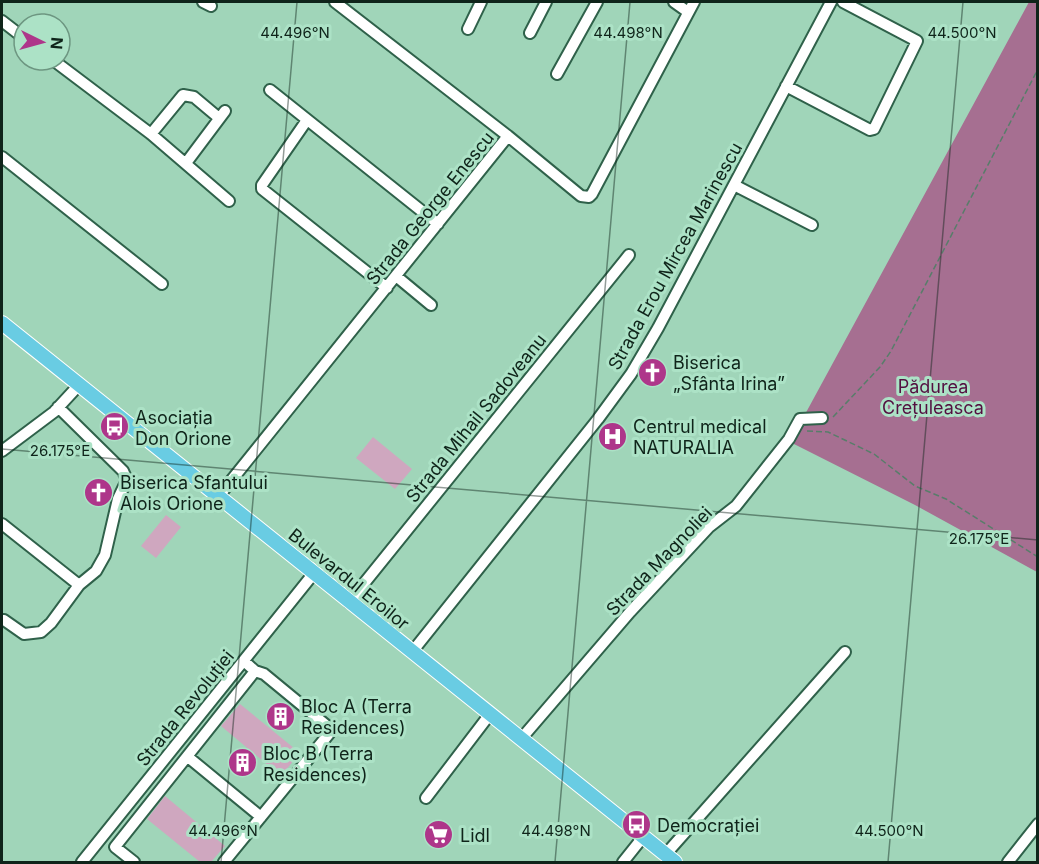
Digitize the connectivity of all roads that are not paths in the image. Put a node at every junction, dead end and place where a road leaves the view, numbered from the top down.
1 (335, 2) edge
2 (481, 2) edge
3 (546, 2) edge
4 (597, 2) edge
5 (674, 2) edge
6 (694, 2) edge
7 (831, 2) edge
8 (843, 2) edge
9 (688, 12) junction
10 (468, 28) dead end
11 (530, 33) dead end
12 (69, 72) edge
13 (557, 74) dead end
14 (786, 86) junction
15 (270, 90) dead end
16 (307, 120) junction
17 (151, 134) junction
18 (508, 136) junction
19 (2, 158) edge
20 (186, 163) junction
21 (734, 185) junction
22 (230, 201) dead end
23 (438, 224) junction
24 (812, 225) dead end
25 (629, 255) dead end
26 (396, 276) junction
27 (162, 284) dead end
28 (387, 288) junction
29 (431, 305) dead end
30 (2, 323) edge
31 (79, 385) junction
32 (58, 407) junction
33 (824, 421) road end
34 (2, 451) edge
35 (218, 496) junction
36 (2, 524) edge
37 (314, 573) junction
38 (79, 585) junction
39 (349, 602) junction
40 (4, 620) dead end
41 (412, 652) junction
42 (845, 652) dead end
43 (244, 661) junction
44 (255, 671) junction
45 (490, 714) junction
46 (521, 739) junction
47 (188, 757) junction
48 (426, 798) dead end
49 (261, 817) junction
50 (1038, 824) edge
51 (643, 837) junction
52 (670, 859) edge
53 (82, 862) edge
54 (134, 862) edge
55 (224, 862) edge
56 (623, 862) edge
57 (1008, 862) edge

1 - 18 street
2 - 10 street
3 - 11 street
4 - 13 street
5 - 9 street
6 - 9 street, Strada George Enescu
7 - 14 street, Strada Erou Mircea Marinescu
8 - 14 street
9 - 18 street, Strada George Enescu
12 - 17 street
14 - 21 street, Strada Erou Mircea Marinescu
15 - 16 street
16 - 23 street
16 - 28 street
17 - 20 street
17 - 20 street
18 - 23 street, Strada George Enescu
19 - 27 street
20 - 22 street
21 - 24 street
21 - 41 street, Strada Erou Mircea Marinescu
23 - 26 street, Strada George Enescu
25 - 39 street, Strada Mihail Sadoveanu
26 - 28 street, Strada George Enescu
26 - 29 street
28 - 35 street, Strada George Enescu
30 - 31 main road, Bulevardul Eroilor
31 - 32 street
31 - 35 main road, Bulevardul Eroilor
32 - 34 street
32 - 38 street
33 - 46 street, Strada Magnoliei
35 - 37 main road, Bulevardul Eroilor
36 - 38 street
37 - 39 main road, Bulevardul Eroilor
37 - 43 street, Strada Revoluției
38 - 40 street
39 - 41 main road, Bulevardul Eroilor
41 - 45 main road, Bulevardul Eroilor
42 - 52 street
43 - 44 street
43 - 53 street, Strada Revoluției
44 - 47 street
44 - 49 street
45 - 46 main road, Bulevardul Eroilor
45 - 48 street
46 - 51 main road, Bulevardul Eroilor
47 - 49 street
47 - 54 street
49 - 55 street
50 - 57 street
51 - 52 main road, Bulevardul Eroilor
51 - 56 street

